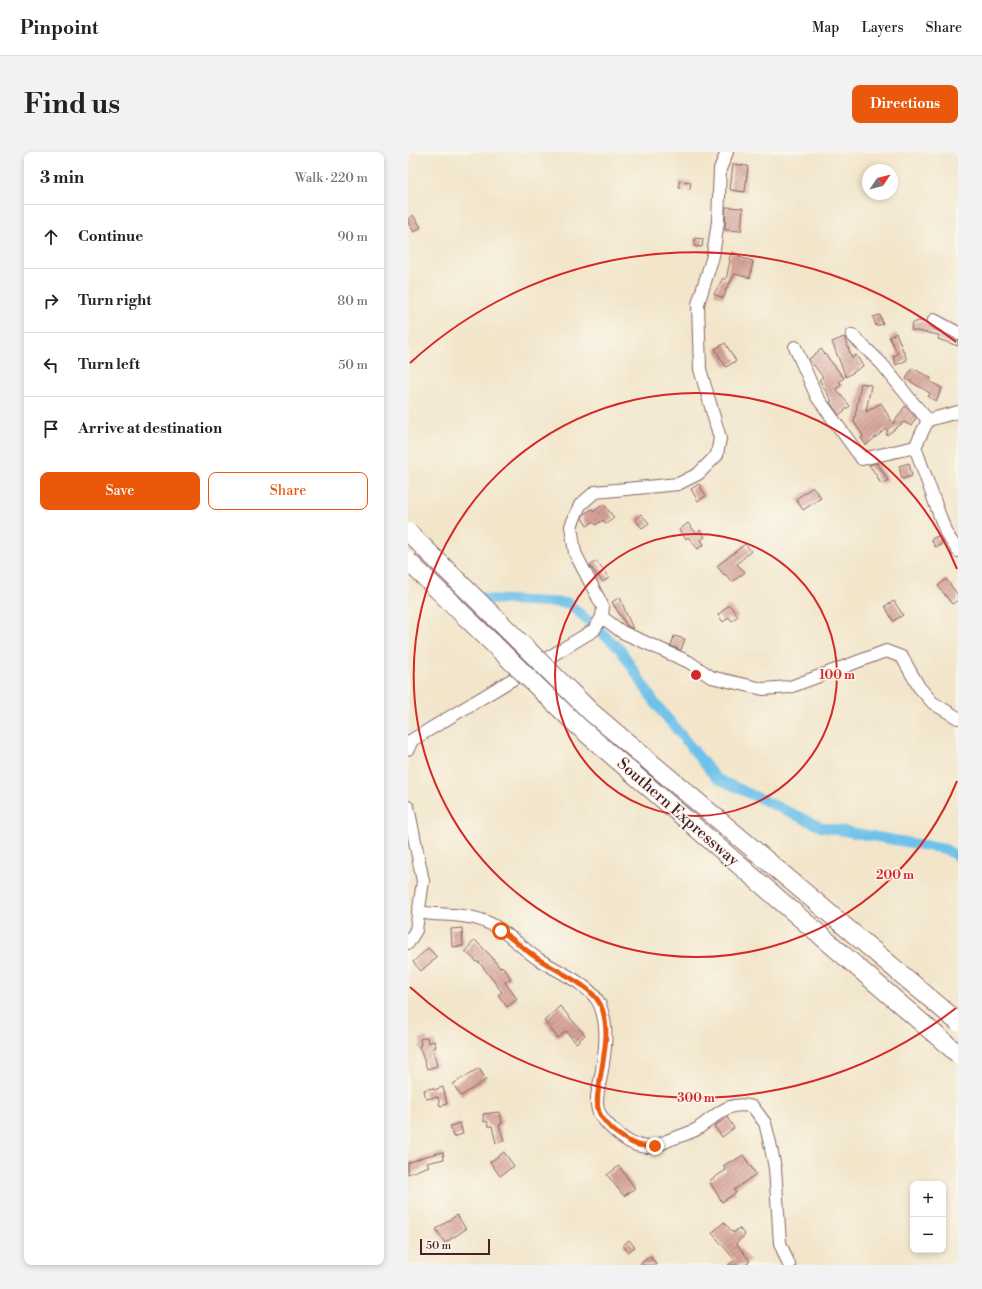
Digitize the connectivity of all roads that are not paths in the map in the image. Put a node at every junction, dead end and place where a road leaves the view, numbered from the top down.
1 (727, 152) edge
2 (934, 320) dead end
3 (958, 333) edge
4 (852, 335) dead end
5 (795, 347) dead end
6 (958, 412) edge
7 (928, 420) junction
8 (915, 447) junction
9 (408, 532) edge
10 (958, 551) edge
11 (408, 561) edge
12 (599, 623) junction
13 (958, 718) edge
14 (408, 749) edge
15 (408, 807) edge
16 (418, 912) junction
17 (408, 943) edge
18 (958, 1022) edge
19 (958, 1054) edge
20 (788, 1265) edge

1 - 12 street
2 - 3 street
4 - 7 street
5 - 8 street
6 - 7 street
7 - 8 street
8 - 10 street
9 - 18 highway, Southern Expressway, bridge
11 - 19 highway, Southern Expressway, bridge
12 - 13 street
12 - 14 street
15 - 16 street
16 - 17 street
16 - 20 street

